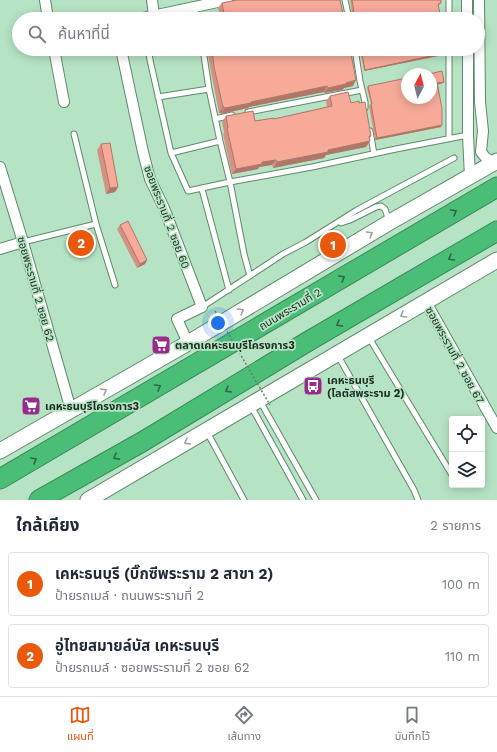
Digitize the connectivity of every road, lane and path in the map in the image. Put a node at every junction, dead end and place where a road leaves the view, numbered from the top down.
1 (45, 0) edge
2 (152, 0) edge
3 (227, 0) edge
4 (345, 0) edge
5 (444, 0) edge
6 (449, 0) edge
7 (467, 0) edge
8 (479, 0) edge
9 (194, 7) junction
10 (47, 12) edge
11 (154, 12) edge
12 (172, 12) edge
13 (195, 12) edge
14 (348, 12) edge
15 (449, 12) joint
16 (467, 12) edge
17 (479, 12) edge
18 (55, 56) edge
19 (122, 56) edge
20 (149, 56) edge
21 (204, 56) edge
22 (356, 56) edge
23 (449, 56) edge
24 (468, 56) edge
25 (480, 56) edge
26 (209, 89) junction
27 (362, 90) junction
28 (158, 97) junction
29 (64, 102) dead end
30 (366, 111) edge
31 (246, 112) edge
32 (238, 114) edge
33 (215, 119) junction
34 (368, 123) edge
35 (74, 134) dead end
36 (468, 135) junction
37 (449, 138) junction
38 (220, 141) junction
39 (171, 152) junction
40 (374, 154) junction
41 (454, 158) dead end
42 (495, 162) edge
43 (0, 167) edge
44 (470, 177) junction
45 (230, 182) junction
46 (497, 187) edge
47 (202, 189) junction
48 (390, 222) junction
49 (96, 224) junction
50 (332, 226) junction
51 (497, 231) edge
52 (23, 242) junction
53 (0, 249) edge
54 (497, 260) edge
55 (250, 276) junction
56 (115, 285) dead end
57 (229, 290) junction
58 (426, 302) junction
59 (202, 307) junction
60 (216, 311) dead end
61 (368, 336) junction
62 (188, 343) junction
63 (337, 354) junction
64 (260, 403) junction
65 (70, 410) junction
66 (497, 428) edge
67 (207, 431) junction
68 (1, 447) edge
69 (449, 470) edge
70 (0, 479) edge
71 (96, 498) edge
72 (39, 500) edge
73 (244, 500) edge
74 (303, 500) edge
75 (316, 500) edge
76 (418, 500) edge

1 - 10 street
2 - 11 street
3 - 9 street
4 - 14 lane
5 - 15 lane
6 - 15 lane
7 - 16 street
8 - 17 street
9 - 12 street
9 - 13 lane
18 - 29 street
19 - 59 street, ซอยพระรามที่ 2 ซอย 60
20 - 28 lane
21 - 26 lane
22 - 27 lane
23 - 37 lane
24 - 36 street
25 - 42 street
26 - 28 lane
26 - 33 lane
27 - 30 lane
27 - 31 lane
28 - 39 lane
32 - 33 lane
33 - 38 lane
34 - 40 lane
35 - 49 lane
36 - 37 lane
36 - 44 street
37 - 40 lane
38 - 39 lane
38 - 45 lane
39 - 47 lane
40 - 45 lane
41 - 50 lane
42 - 44 main road
43 - 52 street, ซอยพระรามที่ 2 ซอย 62
44 - 48 main road
45 - 47 lane
45 - 55 lane
70 -> 46 highway, ถนนพระรามที่ 2
47 - 57 lane
48 - 50 lane
62 -> 48 main road
49 - 52 lane
49 - 56 lane
50 - 55 lane
51 -> 72 highway
52 - 53 street
52 - 65 street, ซอยพระรามที่ 2 ซอย 62
54 - 58 main road
55 - 57 lane
57 - 59 lane
58 -> 61 main road
58 - 66 street, ซอยพระรามที่ 2 ซอย 67
59 - 62 street
60 - 64 path, bridge
61 - 63 main road
61 - 69 lane
65 -> 62 main road
63 - 64 main road
63 - 76 lane
64 - 67 main road
64 - 74 lane
64 - 75 lane
65 - 68 main road
67 -> 71 main road
67 - 73 lane

